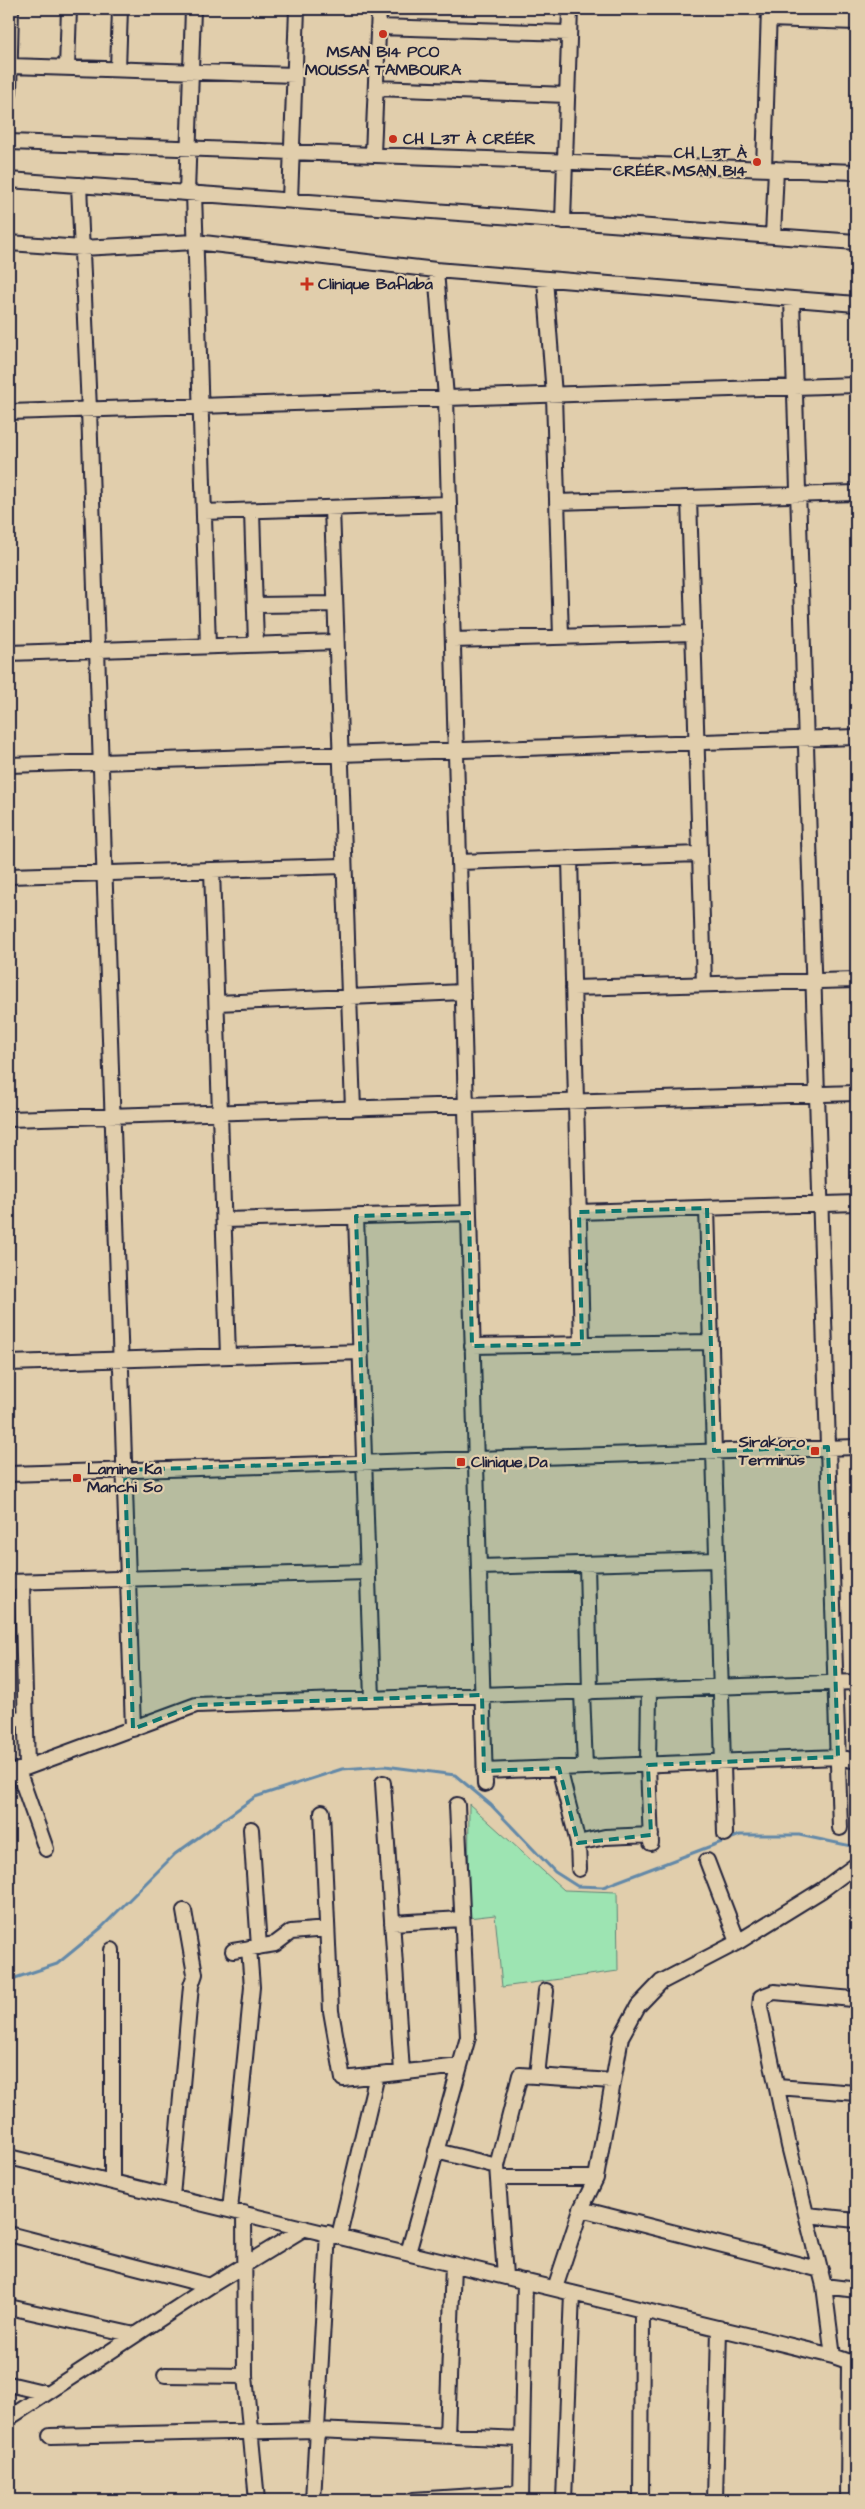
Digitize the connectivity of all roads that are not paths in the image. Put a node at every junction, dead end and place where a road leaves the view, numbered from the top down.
1 (11, 9) edge
2 (69, 9) edge
3 (120, 9) edge
4 (193, 9) edge
5 (297, 9) edge
6 (379, 9) edge
7 (570, 9) edge
8 (769, 14) edge
9 (856, 22) edge
10 (378, 27) junction
11 (570, 33) junction
12 (10, 66) edge
13 (67, 68) junction
14 (118, 70) junction
15 (191, 72) junction
16 (295, 75) junction
17 (376, 88) junction
18 (9, 93) edge
19 (567, 95) junction
20 (9, 142) edge
21 (188, 148) junction
22 (292, 152) junction
23 (373, 154) junction
24 (565, 161) junction
25 (770, 168) junction
26 (856, 172) edge
27 (9, 180) edge
28 (79, 185) junction
29 (190, 193) junction
30 (290, 200) junction
31 (563, 221) junction
32 (773, 236) junction
33 (195, 242) junction
34 (856, 242) edge
35 (9, 243) edge
36 (82, 248) junction
37 (436, 270) junction
38 (544, 278) junction
39 (792, 298) junction
40 (856, 304) edge
41 (856, 385) edge
42 (795, 387) junction
43 (554, 395) junction
44 (446, 398) junction
45 (200, 406) junction
46 (89, 409) junction
47 (9, 412) edge
48 (856, 493) edge
49 (798, 494) junction
50 (689, 498) junction
51 (557, 502) junction
52 (448, 504) junction
53 (332, 508) junction
54 (252, 510) junction
55 (204, 512) junction
56 (335, 604) junction
57 (255, 605) junction
58 (693, 633) junction
59 (561, 637) junction
60 (453, 640) junction
61 (336, 642) junction
62 (256, 645) junction
63 (208, 646) junction
64 (97, 650) junction
65 (9, 654) edge
66 (856, 737) edge
67 (806, 739) junction
68 (696, 742) junction
69 (456, 750) junction
70 (340, 754) junction
71 (101, 762) junction
72 (9, 765) edge
73 (700, 854) junction
74 (570, 858) junction
75 (459, 862) junction
76 (344, 866) junction
77 (212, 870) junction
78 (104, 873) junction
79 (9, 876) edge
80 (856, 980) edge
81 (814, 981) junction
82 (704, 984) junction
83 (573, 988) junction
84 (462, 992) junction
85 (349, 997) junction
86 (217, 1003) junction
87 (856, 1093) edge
88 (817, 1094) junction
89 (576, 1102) junction
90 (466, 1105) junction
91 (353, 1108) junction
92 (220, 1113) junction
93 (113, 1116) junction
94 (9, 1119) edge
95 (856, 1203) edge
96 (821, 1204) junction
97 (707, 1208) junction
98 (579, 1212) junction
99 (469, 1213) junction
100 (356, 1216) junction
101 (224, 1220) junction
102 (711, 1342) junction
103 (582, 1344) junction
104 (472, 1346) junction
105 (361, 1352) junction
106 (228, 1356) junction
107 (121, 1360) junction
108 (9, 1363) edge
109 (856, 1446) edge
110 (828, 1447) junction
111 (714, 1451) junction
112 (476, 1459) junction
113 (364, 1462) junction
114 (125, 1470) junction
115 (9, 1474) edge
116 (717, 1560) junction
117 (587, 1564) junction
118 (479, 1567) junction
119 (368, 1572) junction
120 (128, 1579) junction
121 (15, 1582) edge
122 (856, 1682) edge
123 (836, 1683) junction
124 (721, 1687) junction
125 (649, 1690) junction
126 (586, 1692) junction
127 (482, 1695) junction
128 (372, 1699) junction
129 (26, 1718) junction
130 (9, 1719) edge
131 (134, 1729) junction
132 (838, 1757) junction
133 (856, 1761) edge
134 (723, 1762) junction
135 (648, 1765) junction
136 (586, 1767) junction
137 (559, 1768) junction
138 (18, 1770) edge
139 (383, 1783) dead end
140 (457, 1805) dead end
141 (322, 1812) dead end
142 (840, 1828) dead end
143 (250, 1829) dead end
144 (725, 1834) dead end
145 (578, 1843) junction
146 (46, 1849) dead end
147 (707, 1861) dead end
148 (856, 1865) edge
149 (579, 1869) dead end
150 (184, 1911) dead end
151 (462, 1919) junction
152 (392, 1923) junction
153 (327, 1929) junction
154 (738, 1942) junction
155 (254, 1947) junction
156 (112, 1950) dead end
157 (233, 1951) dead end
158 (546, 1991) dead end
159 (853, 1999) dead end
160 (460, 2066) junction
161 (402, 2072) junction
162 (377, 2075) junction
163 (537, 2076) junction
164 (612, 2081) junction
165 (777, 2087) junction
166 (856, 2093) edge
167 (436, 2151) junction
168 (9, 2157) edge
169 (498, 2172) junction
170 (596, 2178) junction
171 (112, 2182) junction
172 (172, 2196) junction
173 (581, 2209) junction
174 (230, 2210) junction
175 (244, 2213) junction
176 (806, 2215) junction
177 (856, 2220) edge
178 (305, 2228) junction
179 (9, 2234) edge
180 (333, 2234) junction
181 (408, 2253) junction
182 (453, 2264) junction
183 (244, 2265) junction
184 (821, 2270) junction
185 (505, 2276) junction
186 (525, 2281) junction
187 (210, 2286) junction
188 (824, 2286) junction
189 (555, 2288) junction
190 (856, 2290) edge
191 (572, 2293) junction
192 (9, 2307) edge
193 (642, 2310) junction
194 (719, 2328) junction
195 (135, 2335) junction
196 (832, 2356) junction
197 (853, 2363) edge
198 (165, 2375) dead end
199 (245, 2376) junction
200 (9, 2384) edge
201 (46, 2393) junction
202 (9, 2418) edge
203 (251, 2430) junction
204 (316, 2430) junction
205 (852, 2431) edge
206 (50, 2436) dead end
207 (447, 2436) junction
208 (522, 2439) junction
209 (521, 2497) edge
210 (256, 2500) edge
211 (313, 2500) edge
212 (413, 2500) edge
213 (564, 2500) edge
214 (641, 2500) edge
215 (715, 2500) edge
216 (848, 2500) edge

1 - 12 street
2 - 13 street
3 - 14 street
4 - 15 street
5 - 16 street
6 - 10 street
7 - 11 street
8 - 9 street
8 - 25 street
10 - 11 street
10 - 17 street
11 - 19 street
12 - 13 street
12 - 18 street
13 - 14 street
14 - 15 street
15 - 16 street
15 - 21 street
16 - 22 street
17 - 19 street
17 - 23 street
19 - 24 street
20 - 21 street
21 - 22 street
21 - 29 street
22 - 23 street
22 - 30 street
23 - 24 street
24 - 25 street
24 - 31 street
25 - 26 street
25 - 32 street
27 - 28 street
28 - 29 street
28 - 36 street
29 - 30 street
29 - 33 street
30 - 31 street
31 - 32 street
32 - 34 street
33 - 36 street
33 - 37 street
33 - 45 street
35 - 36 street
36 - 46 street
37 - 38 street
37 - 44 street
38 - 39 street
38 - 43 street
39 - 40 street
39 - 42 street
41 - 42 street
42 - 43 street
42 - 49 street
43 - 44 street
43 - 51 street
44 - 45 street
44 - 52 street
45 - 46 street
45 - 55 street
46 - 47 street
46 - 64 street
48 - 49 street
49 - 50 street
49 - 67 street
50 - 51 street
50 - 58 street
51 - 59 street
52 - 53 street
52 - 60 street
53 - 54 street
53 - 56 street
54 - 55 street
54 - 57 street
55 - 63 street
56 - 57 street
56 - 61 street
57 - 62 street
58 - 59 street
58 - 68 street
59 - 60 street
60 - 69 street
61 - 62 street
61 - 70 street
62 - 63 street
63 - 64 street
64 - 65 street
64 - 71 street
66 - 67 street
67 - 68 street
67 - 81 street
68 - 69 street
68 - 73 street
69 - 70 street
69 - 75 street
70 - 71 street
70 - 76 street
71 - 72 street
71 - 78 street
73 - 74 street
73 - 82 street
74 - 75 street
74 - 83 street
75 - 84 street
76 - 77 street
76 - 85 street
77 - 78 street
77 - 86 street
78 - 79 street
78 - 93 street
80 - 81 street
81 - 82 street
81 - 88 street
82 - 83 street
83 - 89 street
84 - 85 street
84 - 90 street
85 - 86 street
85 - 91 street
86 - 92 street
87 - 88 street
88 - 89 street
88 - 96 street
89 - 90 street
89 - 98 street
90 - 91 street
90 - 99 street
91 - 92 street
92 - 93 street
92 - 101 street
93 - 94 street
93 - 107 street
95 - 96 street
96 - 97 street
96 - 110 street
97 - 98 street
97 - 102 street
98 - 103 street
99 - 100 street
99 - 104 street
100 - 101 street
100 - 105 street
101 - 106 street
102 - 103 street
102 - 111 street
103 - 104 street
104 - 112 street
105 - 106 street
105 - 113 street
106 - 107 street
107 - 108 street
107 - 114 street
109 - 110 street
110 - 111 street
110 - 123 street
111 - 112 street
111 - 116 street
112 - 113 street
112 - 118 street
113 - 114 street
113 - 119 street
114 - 115 street
114 - 120 street
116 - 117 street
116 - 124 street
117 - 118 street
117 - 126 street
118 - 127 street
119 - 120 street
119 - 128 street
120 - 121 street
120 - 131 street
121 - 129 street
122 - 123 street
123 - 124 street
123 - 132 street
124 - 125 street
124 - 134 street
125 - 126 street
125 - 135 street
126 - 127 street
126 - 136 street
127 - 128 street
127 - 137 street
128 - 131 street
129 - 130 street
129 - 138 street
131 - 138 street
132 - 133 street
132 - 134 street
132 - 142 street
134 - 135 street
134 - 144 street
135 - 136 street
135 - 145 street
136 - 137 street
137 - 145 street
138 - 146 street
139 - 152 street
140 - 151 street
141 - 153 street
143 - 155 street
145 - 149 street
147 - 154 street
148 - 154 street
150 - 172 street
151 - 152 street
151 - 160 street
152 - 161 street
153 - 155 street
153 - 162 street
154 - 164 street
155 - 157 street
155 - 174 street
156 - 171 street
158 - 163 street
159 - 165 street
160 - 161 street
160 - 167 street
161 - 162 street
162 - 180 street
163 - 164 street
163 - 169 street
164 - 170 street
165 - 166 street
165 - 176 street
167 - 169 street
167 - 181 street
168 - 171 street
169 - 170 street
169 - 185 street
170 - 173 street
171 - 172 street
172 - 174 street
173 - 184 street
173 - 189 street
174 - 175 street
175 - 178 street
175 - 183 street
176 - 177 street
176 - 184 street
178 - 180 street
178 - 183 street
179 - 187 street
180 - 181 street
180 - 204 street
181 - 182 street
182 - 185 street
182 - 207 street
183 - 187 street
183 - 199 street
184 - 188 street
185 - 186 street
186 - 189 street
186 - 208 street
187 - 195 street
188 - 190 street
188 - 196 street
189 - 191 street
191 - 193 street
191 - 213 street
192 - 195 street
193 - 194 street
193 - 214 street
194 - 196 street
194 - 215 street
195 - 201 street
196 - 197 street
197 - 205 street
198 - 199 street
199 - 203 street
200 - 201 street
201 - 202 street
203 - 204 street
203 - 206 street
203 - 210 street
204 - 207 street
204 - 211 street
205 - 216 street
207 - 208 street
208 - 209 street
209 - 212 street

